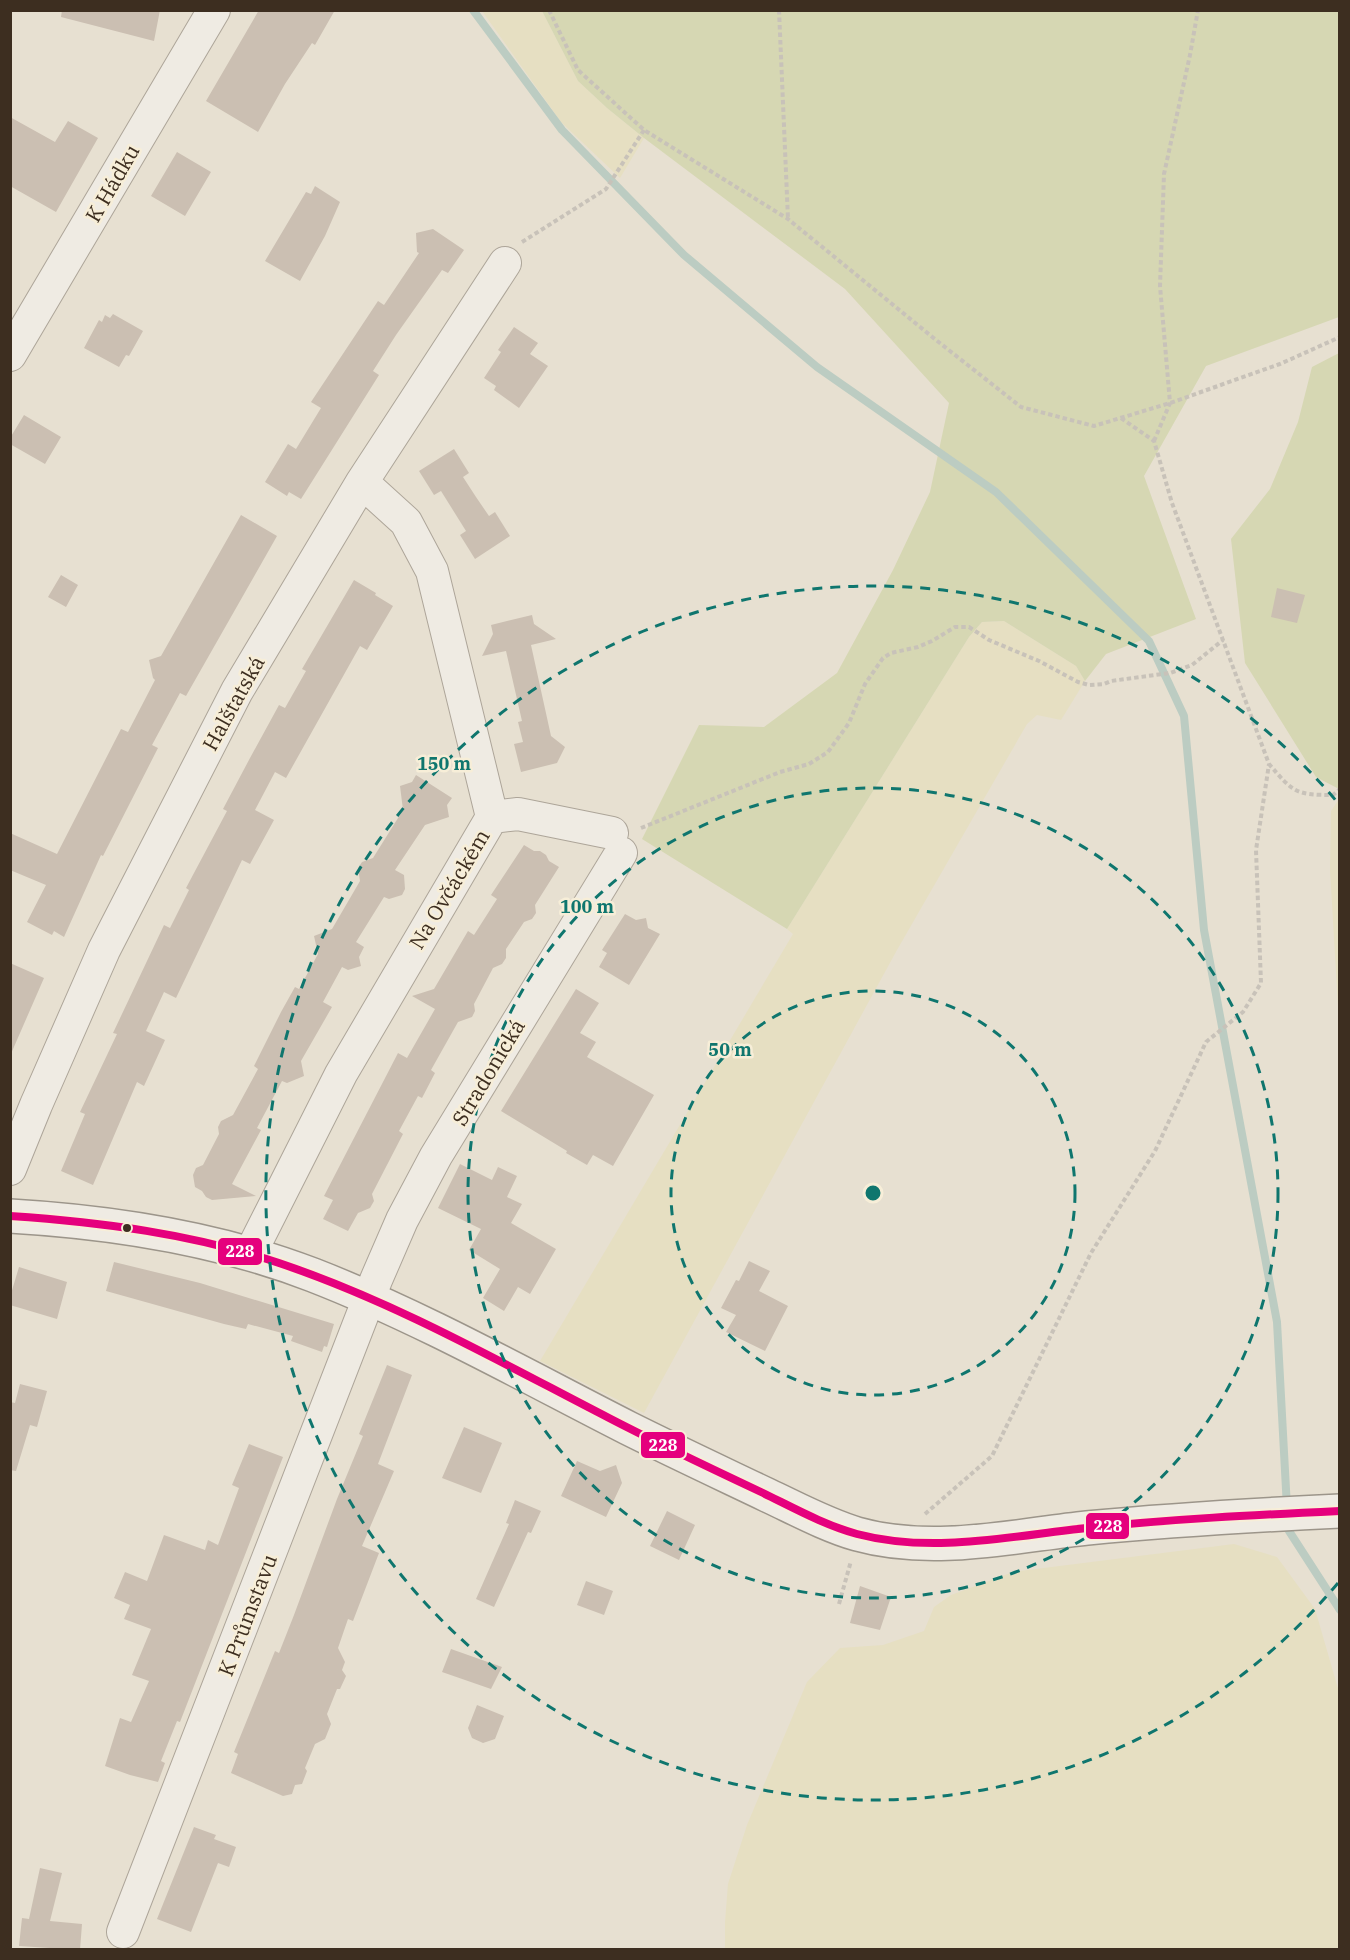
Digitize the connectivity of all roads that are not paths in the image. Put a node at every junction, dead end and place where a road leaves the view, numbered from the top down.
1 (214, 10) edge
2 (505, 263) road end
3 (10, 356) edge
4 (362, 482) junction
5 (492, 818) junction
6 (10, 1169) edge
7 (10, 1216) edge
8 (250, 1254) junction
9 (369, 1299) junction
10 (1340, 1511) edge
11 (123, 1932) dead end

1 - 3 street, K Hádku
2 - 4 street, Halštatská
4 - 5 street, Na Ovčáckém
4 - 6 street, Halštatská
5 - 8 street, Na Ovčáckém
5 - 9 street, Stradonická
7 - 8 street
8 - 9 street
9 - 10 street
9 - 11 street, K Průmstavu

